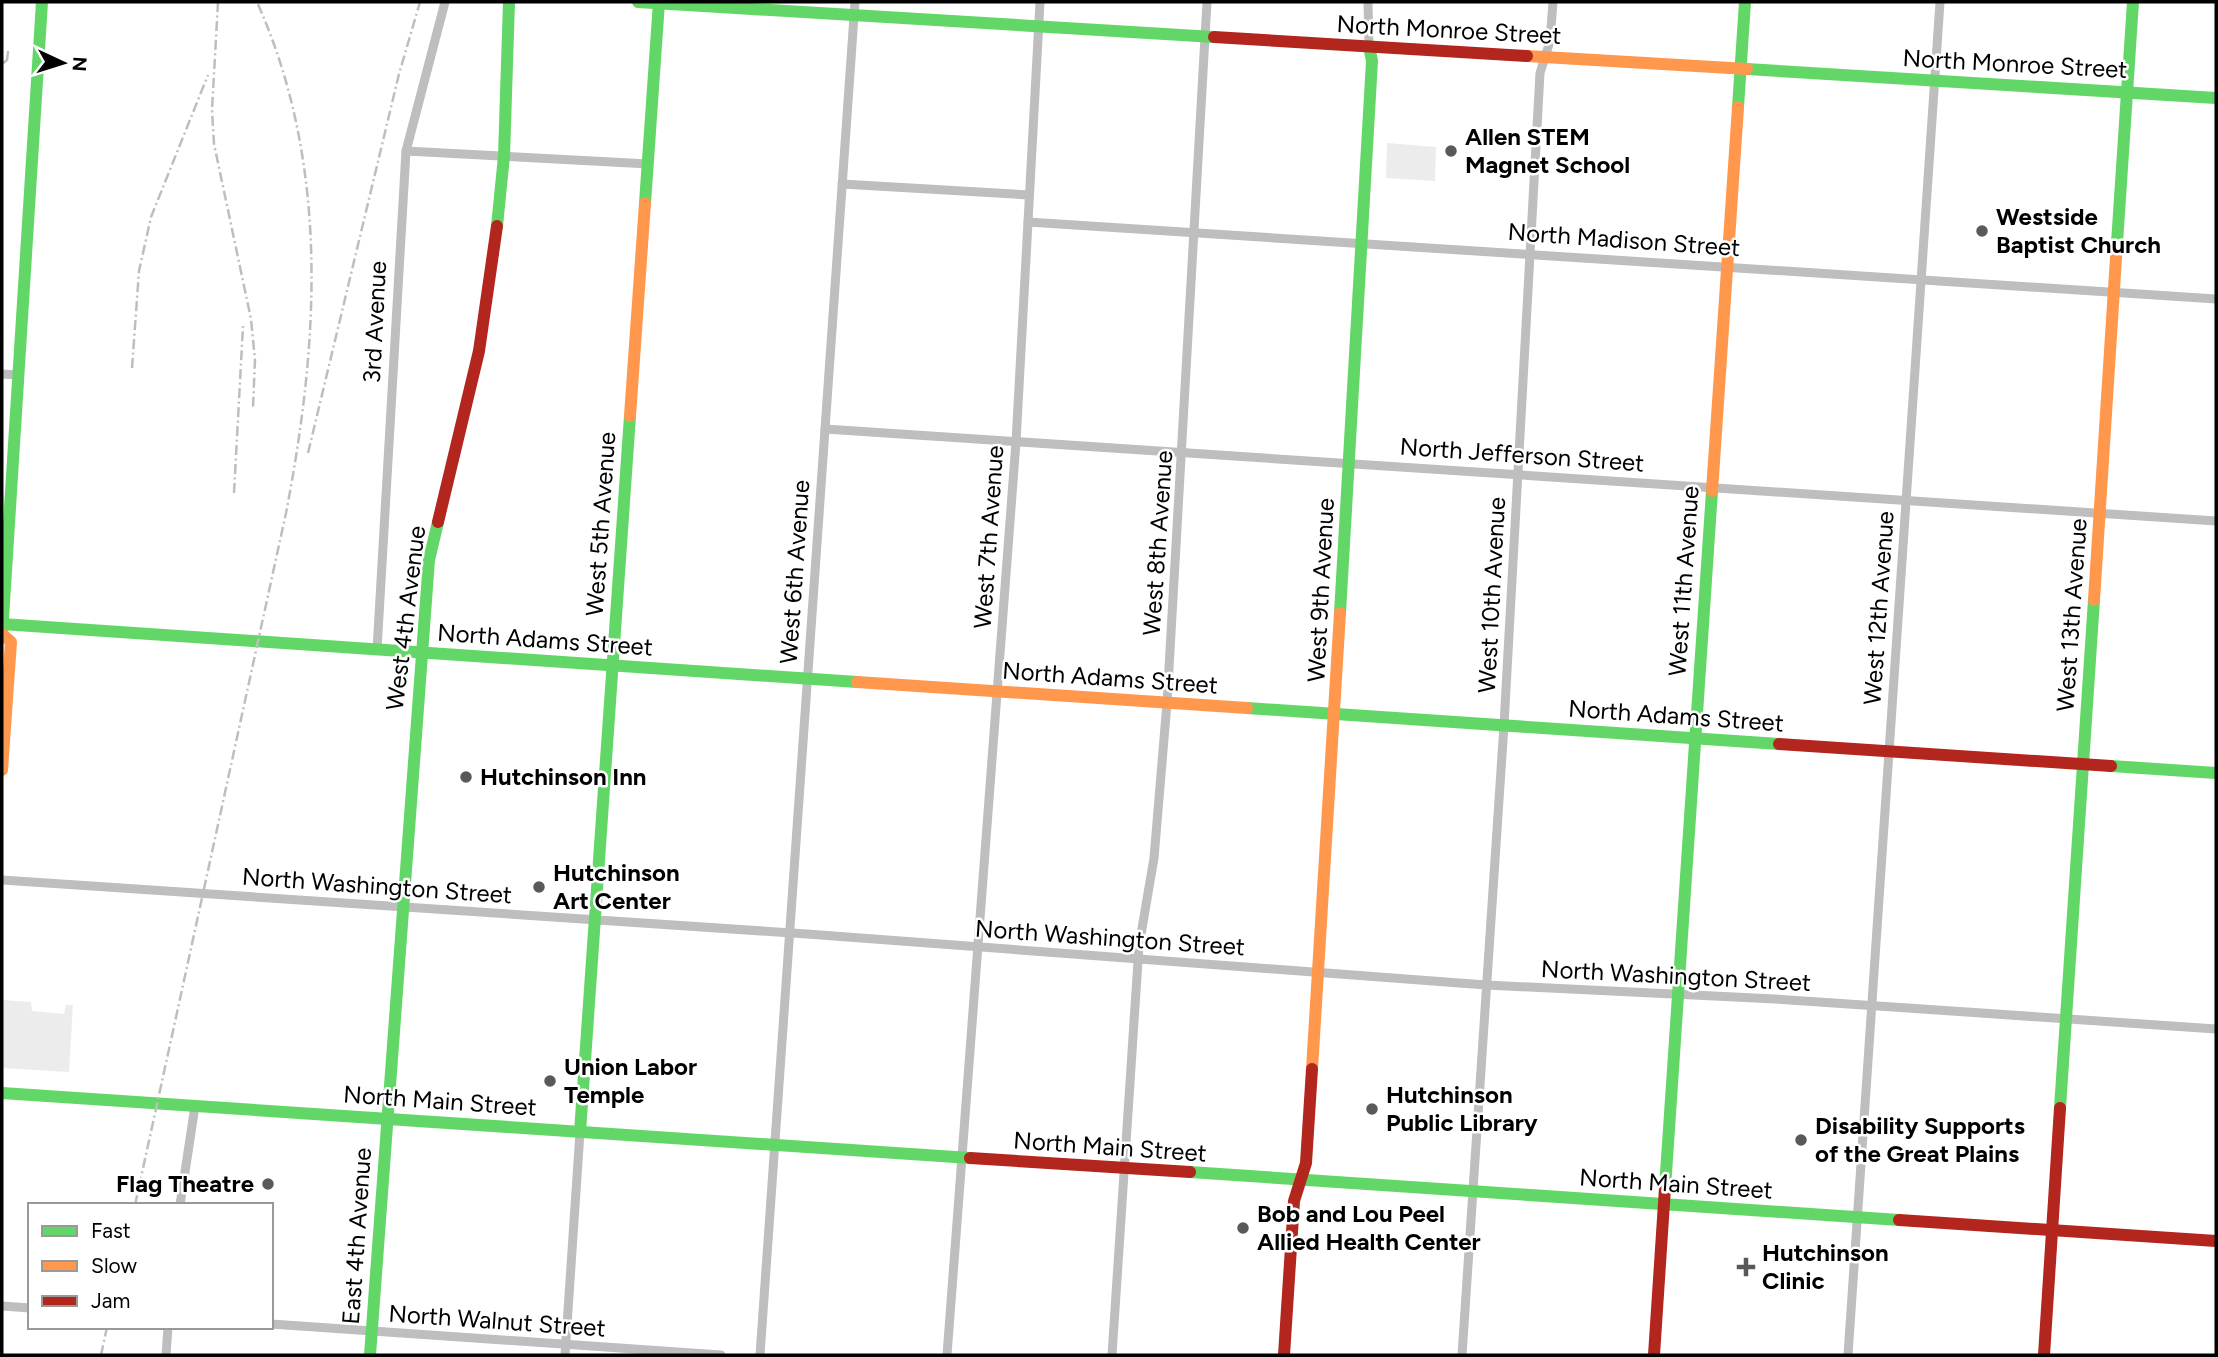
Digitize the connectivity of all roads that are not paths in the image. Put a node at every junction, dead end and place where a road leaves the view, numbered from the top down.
1 (42, 2) edge
2 (445, 2) edge
3 (638, 2) edge
4 (659, 2) edge
5 (1040, 2) edge
6 (1208, 2) edge
7 (1368, 2) edge
8 (1552, 2) edge
9 (1745, 2) edge
10 (1940, 2) edge
11 (2133, 2) edge
12 (509, 6) edge
13 (854, 8) edge
14 (1039, 26) junction
15 (1205, 36) junction
16 (1369, 47) junction
17 (1545, 57) junction
18 (1741, 69) junction
19 (1934, 80) junction
20 (2128, 92) junction
21 (2216, 98) edge
22 (406, 151) junction
23 (504, 156) junction
24 (649, 164) junction
25 (842, 184) junction
26 (1029, 195) junction
27 (1028, 222) junction
28 (1194, 230) junction
29 (1363, 241) junction
30 (1530, 253) junction
31 (1727, 266) junction
32 (1921, 278) junction
33 (2115, 292) junction
34 (2216, 299) edge
35 (2, 374) edge
36 (18, 375) junction
37 (825, 429) junction
38 (1016, 442) junction
39 (1183, 452) junction
40 (1349, 463) junction
41 (1517, 474) junction
42 (1711, 487) junction
43 (1905, 500) junction
44 (2100, 513) junction
45 (2216, 521) edge
46 (2, 629) edge
47 (377, 650) junction
48 (421, 653) junction
49 (612, 665) junction
50 (807, 678) junction
51 (997, 691) junction
52 (1167, 703) junction
53 (1336, 714) junction
54 (1504, 725) junction
55 (1695, 738) junction
56 (1889, 751) junction
57 (2083, 764) junction
58 (2, 770) edge
59 (2216, 773) edge
60 (2, 880) edge
61 (401, 907) junction
62 (595, 920) junction
63 (789, 933) junction
64 (977, 947) junction
65 (1138, 959) junction
66 (1319, 973) junction
67 (1486, 985) junction
68 (1677, 996) junction
69 (1871, 1006) junction
70 (2066, 1019) junction
71 (2216, 1029) edge
72 (2, 1093) edge
73 (195, 1106) junction
74 (385, 1119) junction
75 (580, 1132) junction
76 (774, 1146) junction
77 (960, 1158) junction
78 (1125, 1168) junction
79 (1300, 1180) junction
80 (1472, 1192) junction
81 (180, 1203) edge
82 (1663, 1205) junction
83 (1857, 1218) junction
84 (2052, 1231) junction
85 (2216, 1241) edge
86 (2, 1306) edge
87 (28, 1308) edge
88 (273, 1324) edge
89 (168, 1329) edge
90 (371, 1331) junction
91 (565, 1345) junction
92 (166, 1355) edge
93 (370, 1355) edge
94 (565, 1355) edge
95 (721, 1355) edge
96 (760, 1355) edge
97 (947, 1355) edge
98 (1112, 1355) edge
99 (1284, 1355) edge
100 (1462, 1355) edge
101 (1654, 1355) edge
102 (1848, 1355) edge
103 (2043, 1355) edge

1 - 36 street
2 - 22 street, 3rd Avenue
3 - 4 street, North Monroe Street
4 - 13 street, North Monroe Street
4 - 24 street, West 5th Avenue
5 - 14 street, West 7th Avenue
6 - 15 street, West 8th Avenue
7 - 16 street, West 9th Avenue
8 - 17 street, West 10th Avenue
9 - 18 street, West 11th Avenue
10 - 19 street, West 12th Avenue
11 - 20 street, West 13th Avenue
12 - 23 street, West 4th Avenue
13 - 14 street, North Monroe Street
13 - 25 street, West 6th Avenue
14 - 15 street, North Monroe Street
14 - 26 street, West 7th Avenue
15 - 16 street, North Monroe Street
15 - 28 street, West 8th Avenue
16 - 17 street, North Monroe Street
16 - 29 street, West 9th Avenue
17 - 18 street, North Monroe Street
17 - 30 street, West 10th Avenue
18 - 19 street, North Monroe Street
18 - 31 street, West 11th Avenue
19 - 20 street, North Monroe Street
19 - 32 street, West 12th Avenue
20 - 21 street, North Monroe Street
20 - 33 street, West 13th Avenue
22 - 23 street
22 - 47 street, 3rd Avenue
23 - 24 street
23 - 48 street, West 4th Avenue
24 - 49 street, West 5th Avenue
25 - 26 street
25 - 37 street, West 6th Avenue
26 - 27 street, West 7th Avenue
27 - 28 street, North Madison Street
27 - 38 street, West 7th Avenue
28 - 29 street, North Madison Street
28 - 39 street, West 8th Avenue
29 - 30 street, North Madison Street
29 - 40 street, West 9th Avenue
30 - 31 street, North Madison Street
30 - 41 street, West 10th Avenue
31 - 32 street, North Madison Street
31 - 42 street, West 11th Avenue
32 - 33 street, North Madison Street
32 - 43 street, West 12th Avenue
33 - 34 street, North Madison Street
33 - 44 street, West 13th Avenue
35 - 36 street
36 - 46 street
37 - 38 street, North Jefferson Street
37 - 50 street, West 6th Avenue
38 - 39 street, North Jefferson Street
38 - 51 street, West 7th Avenue
39 - 40 street, North Jefferson Street
39 - 52 street, West 8th Avenue
40 - 41 street, North Jefferson Street
40 - 53 street, West 9th Avenue
41 - 42 street, North Jefferson Street
41 - 54 street, West 10th Avenue
42 - 43 street, North Jefferson Street
42 - 55 street, West 11th Avenue
43 - 44 street, North Jefferson Street
43 - 56 street, West 12th Avenue
44 - 45 street, North Jefferson Street
44 - 57 street, West 13th Avenue
46 - 47 street, North Adams Street
46 - 58 street
47 - 48 street, North Adams Street
48 - 49 street, North Adams Street
48 - 61 street, West 4th Avenue
49 - 50 street, North Adams Street
49 - 62 street, West 5th Avenue
50 - 51 street, North Adams Street
50 - 63 street, West 6th Avenue
51 - 52 street, North Adams Street
51 - 64 street, West 7th Avenue
52 - 53 street, North Adams Street
52 - 65 street, West 8th Avenue
53 - 54 street, North Adams Street
53 - 66 street, West 9th Avenue
54 - 55 street, North Adams Street
54 - 67 street, West 10th Avenue
55 - 56 street, North Adams Street
55 - 68 street, West 11th Avenue
56 - 57 street, North Adams Street
56 - 69 street, West 12th Avenue
57 - 59 street, North Adams Street
57 - 70 street, West 13th Avenue
60 - 61 street, North Washington Street
61 - 62 street, North Washington Street
61 - 74 street, West 4th Avenue
62 - 63 street, North Washington Street
62 - 75 street, West 5th Avenue
63 - 64 street, North Washington Street
63 - 76 street, West 6th Avenue
64 - 65 street, North Washington Street
64 - 77 street, West 7th Avenue
65 - 66 street, North Washington Street
65 - 78 street, West 8th Avenue
66 - 67 street, North Washington Street
66 - 79 street, West 9th Avenue
67 - 68 street, North Washington Street
67 - 80 street, West 10th Avenue
68 - 69 street, North Washington Street
68 - 82 street, West 11th Avenue
69 - 70 street, North Washington Street
69 - 83 street, West 12th Avenue
70 - 71 street, North Washington Street
70 - 84 street, West 13th Avenue
72 - 73 street, North Main Street
73 - 74 street, North Main Street
73 - 81 street
74 - 75 street, North Main Street
74 - 90 street, East 4th Avenue
75 - 76 street, North Main Street
75 - 91 street
76 - 77 street, North Main Street
76 - 96 street, West 6th Avenue
77 - 78 street, North Main Street
77 - 97 street, West 7th Avenue
78 - 79 street, North Main Street
78 - 98 street, West 8th Avenue
79 - 80 street, North Main Street
79 - 99 street, West 9th Avenue
80 - 82 street, North Main Street
80 - 100 street, West 10th Avenue
82 - 83 street, North Main Street
82 - 101 street, West 11th Avenue
83 - 84 street, North Main Street
83 - 102 street, West 12th Avenue
84 - 85 street, North Main Street
84 - 103 street, West 13th Avenue
86 - 87 street
88 - 90 street, North Walnut Street
89 - 92 street
90 - 91 street, North Walnut Street
90 - 93 street, East 4th Avenue
91 - 94 street
91 - 95 street, North Walnut Street

